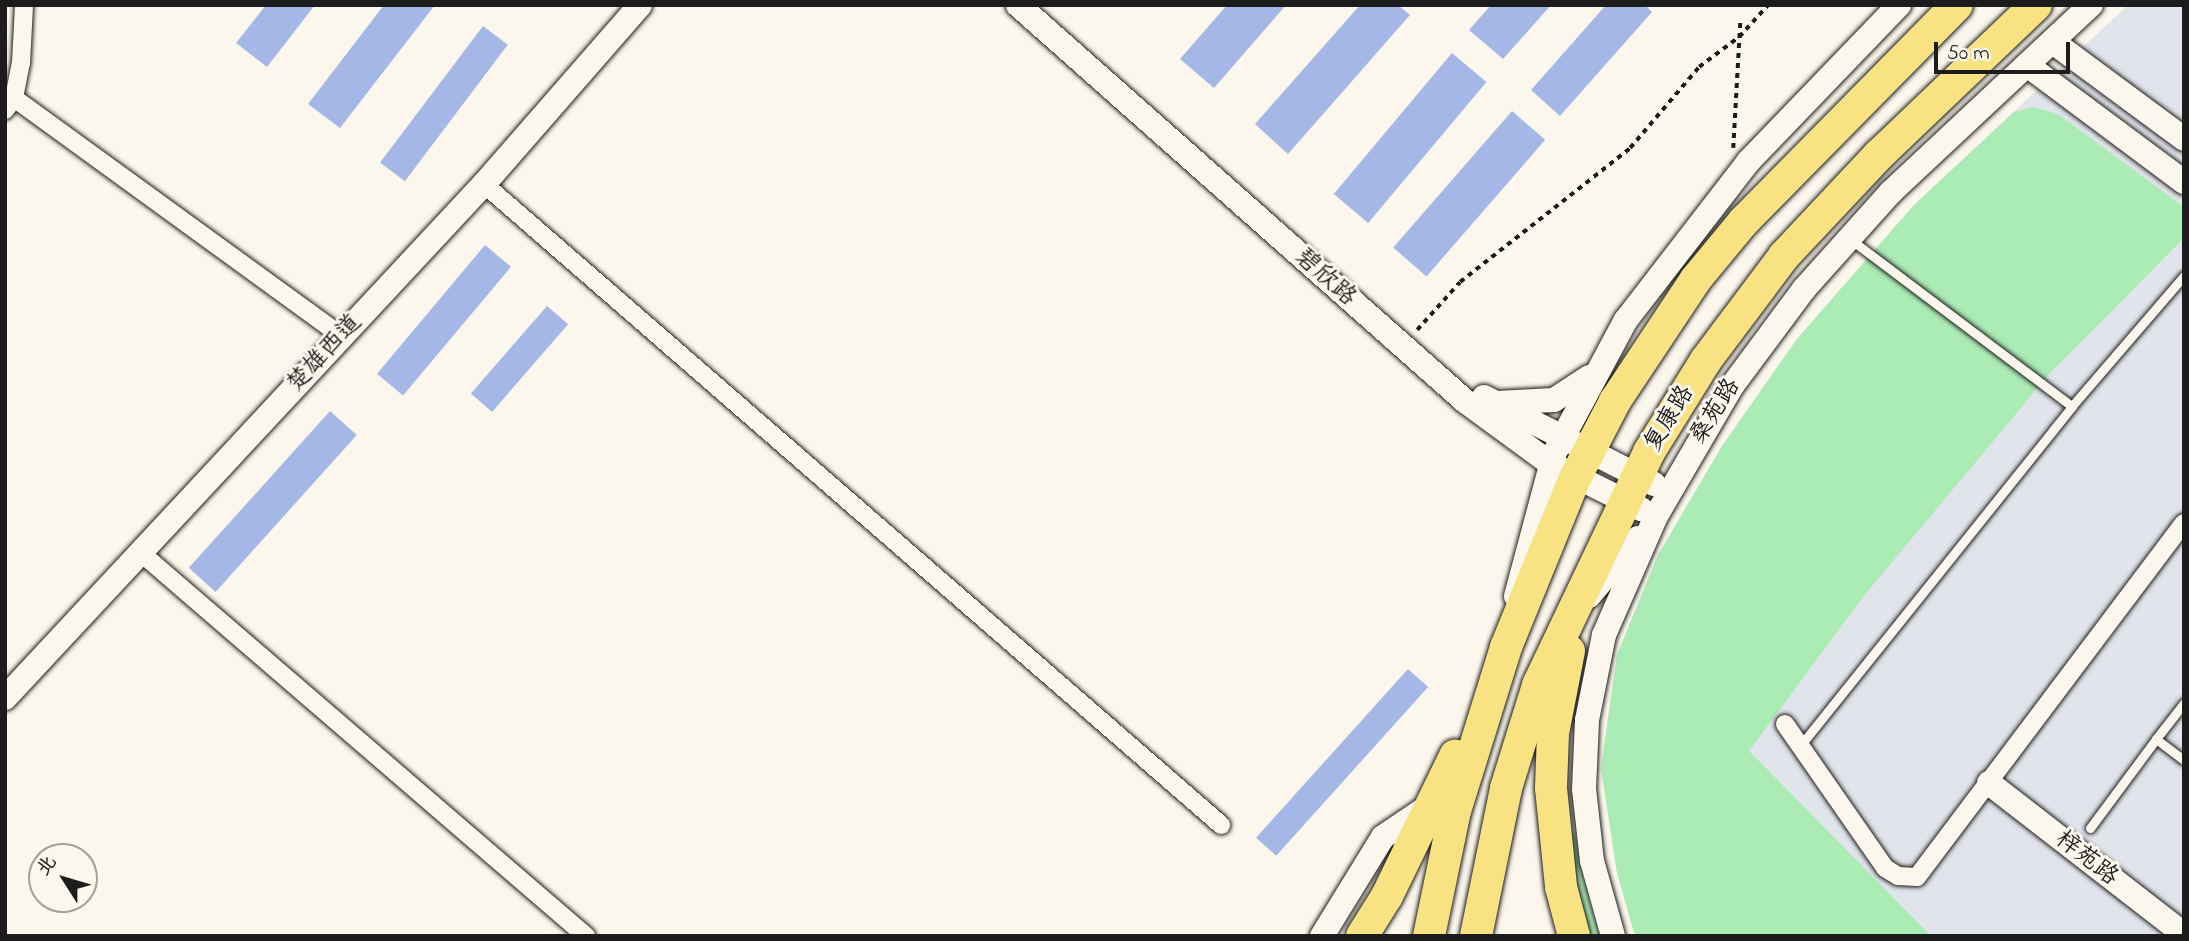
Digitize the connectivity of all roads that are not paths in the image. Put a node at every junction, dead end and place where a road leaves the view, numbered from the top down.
1 (24, 5) edge
2 (640, 5) edge
3 (1018, 5) edge
4 (1035, 5) edge
5 (1899, 5) edge
6 (1957, 5) edge
7 (2036, 5) edge
8 (2091, 5) edge
9 (2053, 42) junction
10 (2027, 65) junction
11 (10, 104) edge
12 (2184, 139) edge
13 (2184, 183) edge
14 (484, 184) junction
15 (1849, 238) junction
16 (2184, 276) edge
17 (341, 337) junction
18 (1595, 372) junction
19 (1493, 402) junction
20 (2072, 405) junction
21 (1714, 413) junction
22 (1574, 458) junction
23 (1637, 477) junction
24 (1670, 491) junction
25 (1657, 516) junction
26 (2184, 523) edge
27 (140, 552) junction
28 (1580, 606) junction
29 (1506, 647) junction
30 (5, 698) edge
31 (2184, 703) edge
32 (1785, 724) dead end
33 (2156, 739) junction
34 (1800, 746) junction
35 (2184, 760) edge
36 (1987, 787) junction
37 (1433, 803) junction
38 (1222, 825) dead end
39 (2090, 828) dead end
40 (2184, 934) edge
41 (586, 936) edge
42 (1322, 936) edge
43 (1362, 936) edge
44 (1429, 936) edge
45 (1476, 936) edge
46 (1574, 936) edge
47 (1613, 936) edge
48 (2165, 936) edge

1 - 11 street
2 - 14 street, 楚雄西道
3 - 22 street, 碧欣路
4 - 19 street, 碧欣路
5 - 18 street
6 - 22 highway
7 - 23 highway, 复康路
8 - 9 street, 桑苑路
9 - 10 street, 桑苑路
9 - 12 street
10 - 13 street
10 - 15 street, 桑苑路
11 - 17 street
14 - 17 street, 楚雄西道
14 - 38 street
15 - 20 lane
15 - 21 street, 桑苑路
16 - 20 lane
17 - 27 street, 楚雄西道
18 - 19 street
18 - 22 street
19 - 22 street, 碧欣路
20 - 34 lane
21 - 23 street
21 - 24 street, 桑苑路
22 - 23 street, 碧欣路
22 - 23 street, 碧欣路
22 - 29 highway
23 - 24 street, 碧欣路
23 - 25 street, 碧欣路
23 - 28 highway, 复康路
24 - 25 street, 桑苑路
25 - 28 street
25 - 47 street, 桑苑路
26 - 36 street
27 - 30 street, 楚雄西道
27 - 41 street
28 - 45 highway, 复康路
28 - 46 highway
29 - 37 highway
29 - 44 highway
31 - 33 lane
32 - 34 street
33 - 35 lane
33 - 39 lane
34 - 36 street
36 - 40 street, 梓苑路
36 - 48 street, 梓苑路
37 - 42 street
37 - 43 highway

